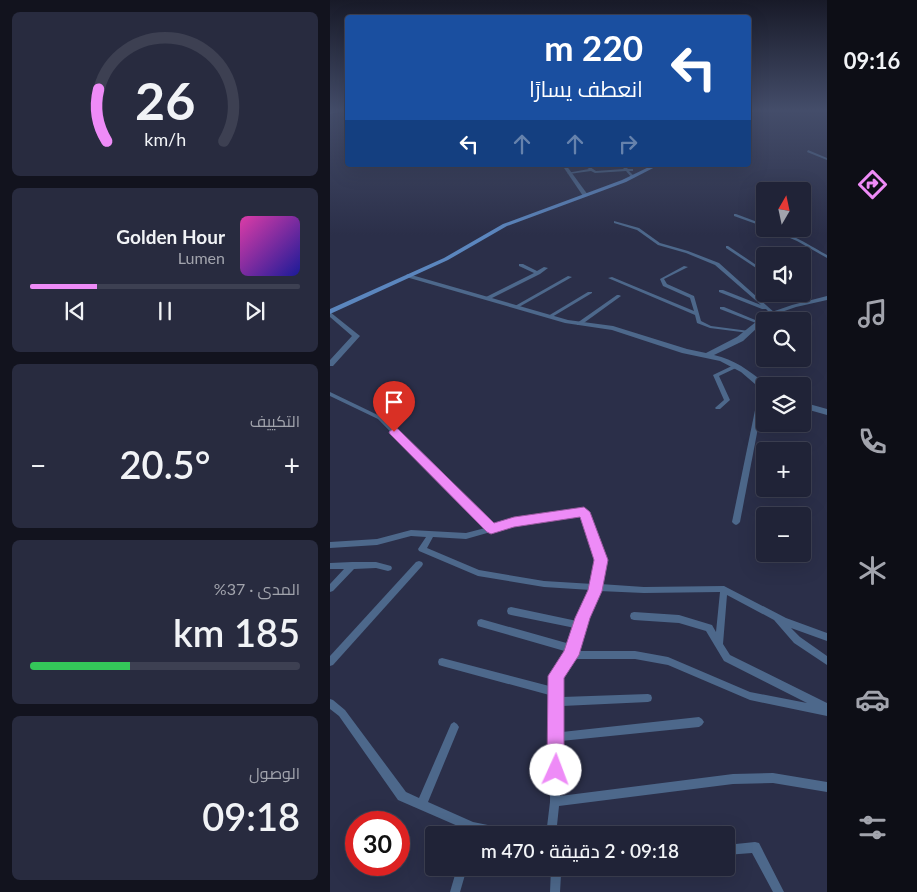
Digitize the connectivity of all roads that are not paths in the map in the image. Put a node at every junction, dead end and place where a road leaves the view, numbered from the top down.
1 (809, 152) edge
2 (827, 159) edge
3 (565, 167) edge
4 (587, 167) edge
5 (624, 167) edge
6 (628, 167) edge
7 (652, 167) edge
8 (590, 170) junction
9 (627, 170) junction
10 (569, 173) junction
11 (634, 174) junction
12 (585, 195) junction
13 (735, 215) dead end
14 (616, 222) dead end
15 (756, 223) edge
16 (793, 238) edge
17 (726, 246) dead end
18 (827, 257) edge
19 (521, 265) dead end
20 (686, 267) dead end
21 (756, 267) edge
22 (546, 268) dead end
23 (538, 273) junction
24 (408, 276) junction
25 (570, 277) dead end
26 (610, 278) dead end
27 (721, 290) dead end
28 (590, 293) dead end
29 (619, 296) dead end
30 (488, 298) junction
31 (827, 298) edge
32 (804, 303) joint
33 (517, 306) junction
34 (722, 308) dead end
35 (771, 311) junction
36 (330, 313) edge
37 (696, 314) junction
38 (550, 316) junction
39 (756, 321) edge
40 (579, 324) junction
41 (756, 324) edge
42 (747, 332) junction
43 (709, 355) junction
44 (330, 364) edge
45 (736, 366) junction
46 (756, 378) edge
47 (330, 394) edge
48 (718, 408) dead end
49 (811, 408) edge
50 (827, 412) edge
51 (756, 426) edge
52 (736, 522) dead end
53 (491, 529) junction
54 (431, 534) junction
55 (330, 545) edge
56 (419, 564) dead end
57 (330, 566) edge
58 (353, 566) junction
59 (388, 568) dead end
60 (596, 587) junction
61 (330, 589) edge
62 (724, 589) junction
63 (511, 611) dead end
64 (634, 616) dead end
65 (776, 617) junction
66 (481, 622) dead end
67 (580, 625) junction
68 (827, 637) edge
69 (719, 645) junction
70 (572, 652) junction
71 (827, 661) edge
72 (330, 662) edge
73 (442, 662) dead end
74 (558, 697) junction
75 (648, 698) dead end
76 (330, 702) edge
77 (827, 709) edge
78 (700, 722) dead end
79 (454, 727) dead end
80 (556, 737) junction
81 (827, 786) edge
82 (555, 802) junction
83 (422, 804) junction
84 (463, 826) edge
85 (552, 826) edge
86 (735, 849) edge
87 (460, 876) edge
88 (556, 876) edge
89 (455, 892) edge
90 (555, 892) edge
91 (779, 892) edge

1 - 2 street
3 - 10 street
4 - 8 street
5 - 9 street
6 - 11 street
7 - 11 main road
8 - 9 street
8 - 10 street
9 - 11 street
9 - 11 street
10 - 12 street
11 - 12 main road
12 - 24 main road
13 - 15 street
14 - 35 street
16 - 18 street
17 - 21 street
19 - 23 street
20 - 37 street
22 - 23 street
23 - 30 street
24 - 30 street
24 - 36 main road
25 - 33 street
26 - 37 street
27 - 35 street
28 - 38 street
29 - 40 street
30 - 33 street
31 - 32 street
32 - 35 street
33 - 38 street
34 - 39 street
36 - 44 street
37 - 42 street
38 - 40 street
40 - 43 street
41 - 42 street
42 - 43 street
43 - 45 street
45 - 46 street
45 - 48 street
47 - 53 street
49 - 50 street
51 - 52 street
53 - 54 street
53 - 60 street
54 - 55 street
54 - 60 street
56 - 72 street
57 - 58 street
58 - 59 street
58 - 61 street
60 - 62 street
60 - 67 street
62 - 65 street
62 - 69 street
63 - 67 street
64 - 69 street
65 - 68 street
65 - 71 street
66 - 70 street
67 - 70 street
69 - 77 street
70 - 74 street
70 - 77 street
73 - 74 street
74 - 75 street
74 - 80 street
76 - 83 street
78 - 80 street
79 - 83 street
80 - 82 street
81 - 82 street
82 - 85 street
83 - 84 street
86 - 91 street
87 - 89 street
88 - 90 street

